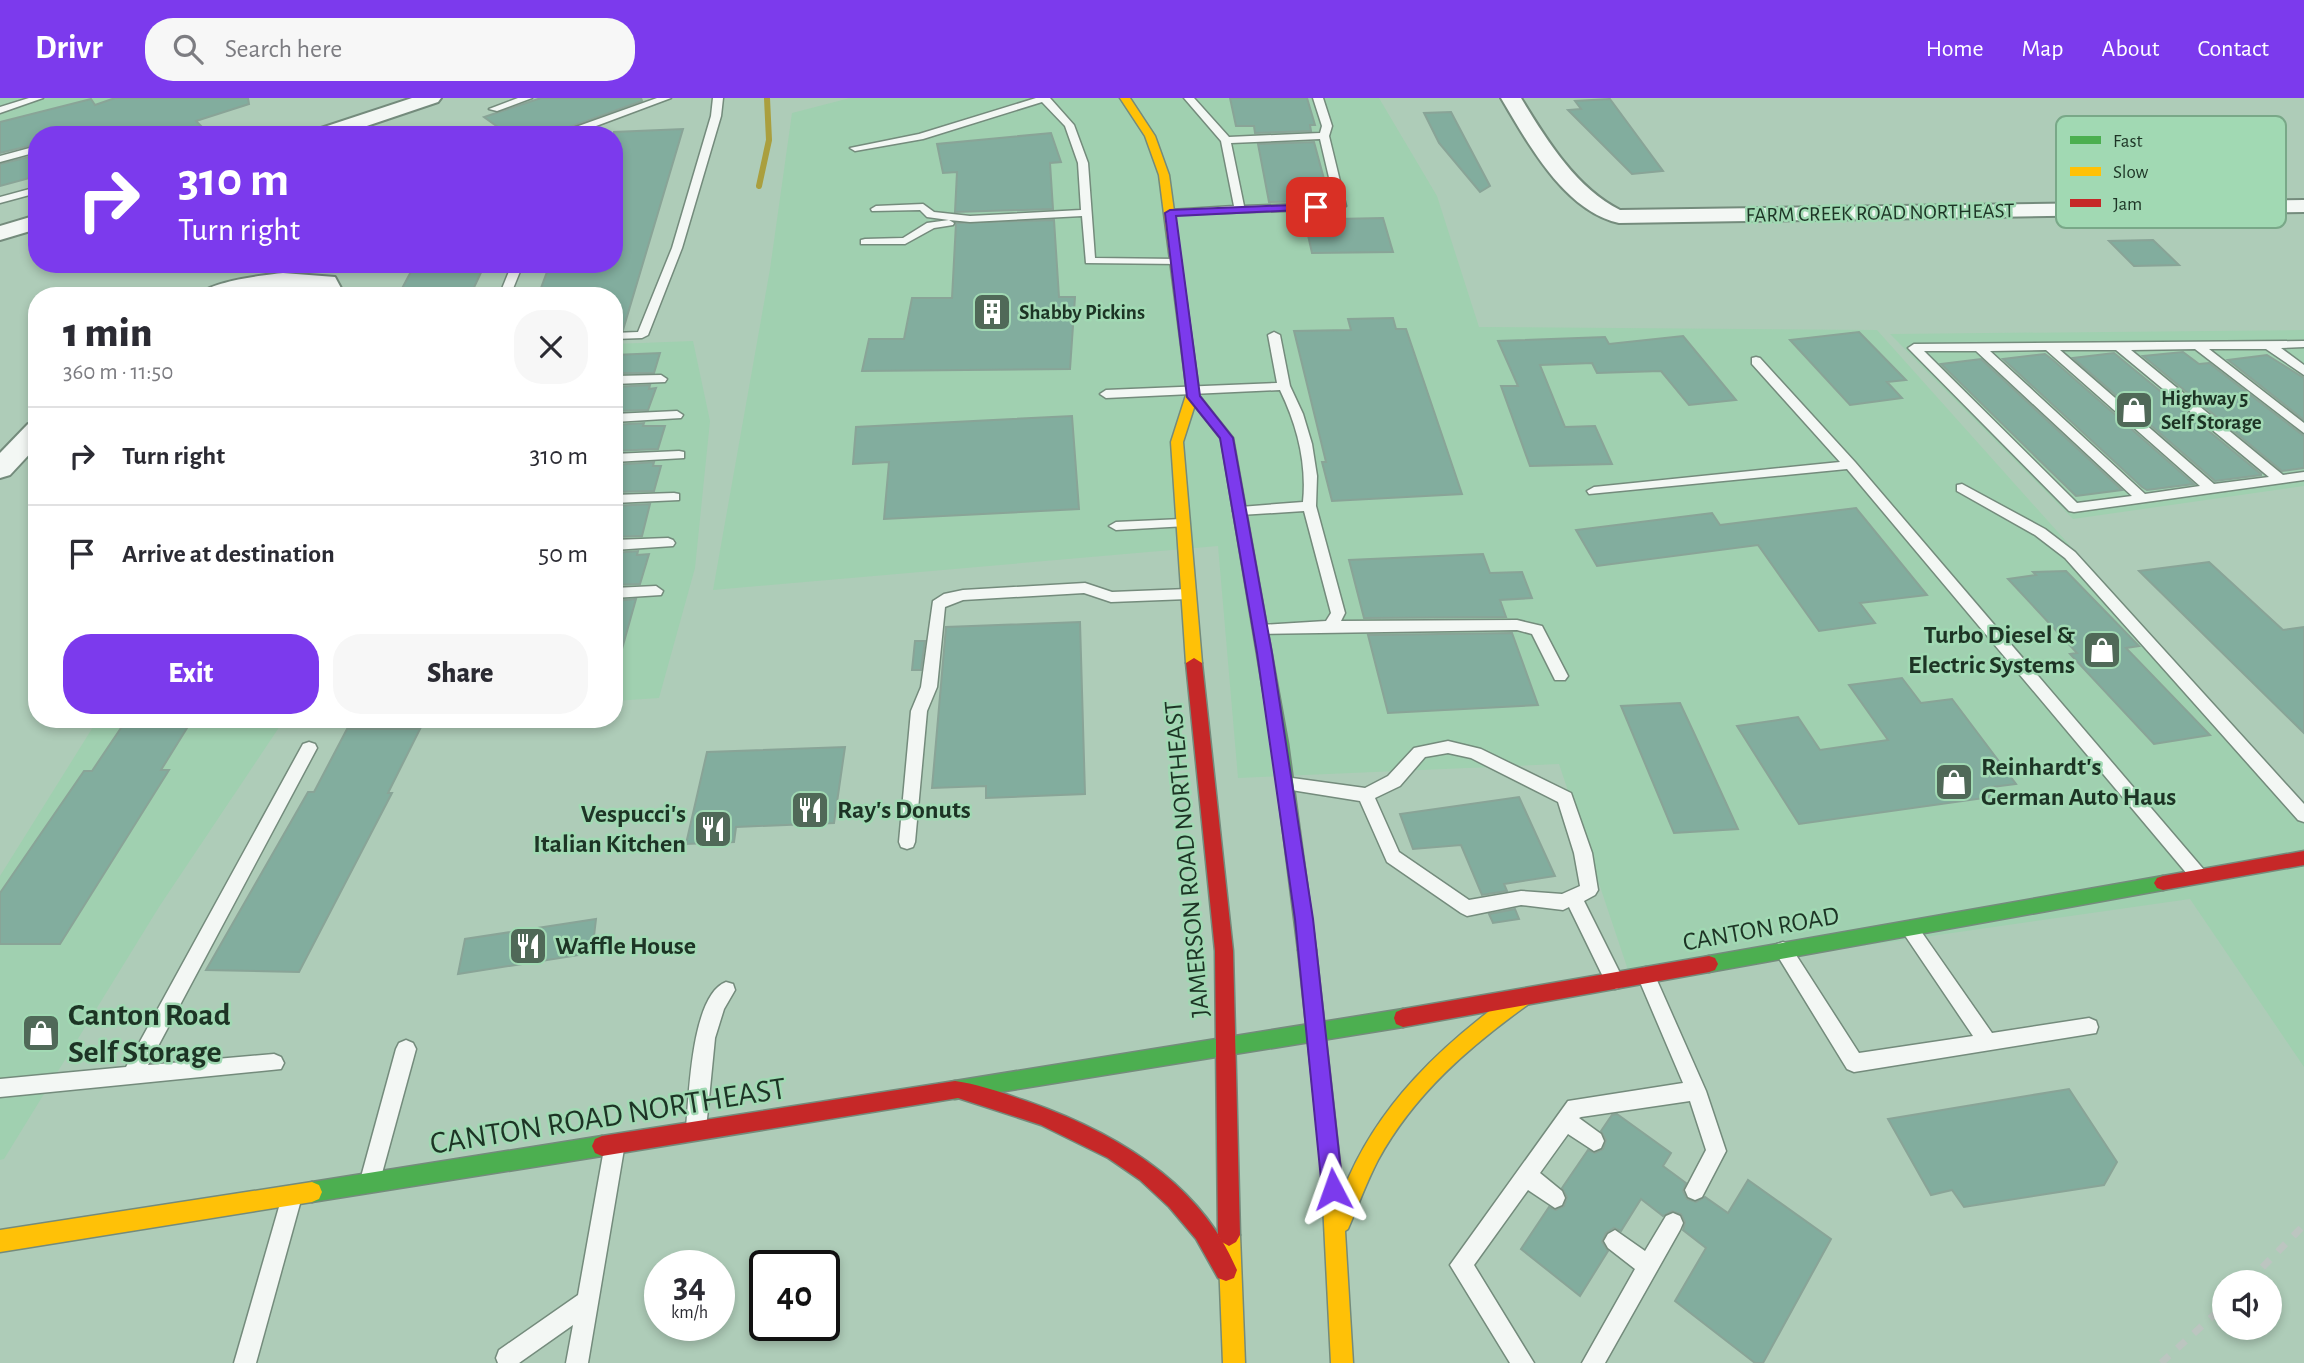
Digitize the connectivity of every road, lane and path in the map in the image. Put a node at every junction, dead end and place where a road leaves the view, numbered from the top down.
1 (38, 98) edge
2 (431, 98) edge
3 (527, 98) edge
4 (666, 98) edge
5 (718, 98) edge
6 (1125, 98) edge
7 (1189, 98) edge
8 (1318, 98) edge
9 (1510, 98) edge
10 (1045, 99) edge
11 (494, 109) dead end
12 (0, 110) edge
13 (346, 126) edge
14 (587, 126) edge
15 (1324, 136) junction
16 (1226, 141) junction
17 (855, 148) dead end
18 (28, 151) edge
19 (0, 159) edge
20 (28, 192) edge
21 (0, 200) edge
22 (2286, 206) edge
23 (2304, 206) edge
24 (876, 209) dead end
25 (1240, 209) junction
26 (2056, 210) edge
27 (1085, 213) junction
28 (1170, 213) junction
29 (970, 219) junction
30 (28, 225) edge
31 (0, 233) edge
32 (865, 242) dead end
33 (1177, 262) junction
34 (238, 287) edge
35 (329, 287) edge
36 (1274, 335) dead end
37 (623, 336) edge
38 (2304, 344) edge
39 (2269, 345) junction
40 (2119, 346) junction
41 (2198, 346) junction
42 (1979, 347) junction
43 (2049, 347) junction
44 (1756, 360) dead end
45 (2304, 371) edge
46 (661, 379) dead end
47 (623, 380) edge
48 (1284, 386) junction
49 (1106, 394) dead end
50 (1194, 394) junction
51 (677, 415) dead end
52 (623, 418) edge
53 (2304, 429) edge
54 (28, 439) edge
55 (679, 455) dead end
56 (623, 458) edge
57 (1850, 465) junction
58 (0, 469) edge
59 (2304, 475) edge
60 (2280, 479) junction
61 (1962, 488) dead end
62 (2211, 489) junction
63 (1594, 491) dead end
64 (674, 497) dead end
65 (2142, 498) junction
66 (623, 499) edge
67 (1309, 506) junction
68 (1240, 511) junction
69 (1182, 523) junction
70 (1116, 526) dead end
71 (668, 543) dead end
72 (623, 545) edge
73 (656, 591) dead end
74 (623, 593) edge
75 (1188, 594) junction
76 (1329, 626) junction
77 (1261, 630) junction
78 (1560, 676) dead end
79 (309, 748) dead end
80 (1285, 783) junction
81 (1366, 794) junction
82 (2304, 815) edge
83 (907, 842) dead end
84 (2304, 858) edge
85 (2199, 876) junction
86 (1573, 897) junction
87 (1909, 927) junction
88 (1783, 950) junction
89 (1646, 975) junction
90 (1615, 981) junction
91 (726, 990) dead end
92 (1522, 997) junction
93 (2089, 1027) dead end
94 (1318, 1033) junction
95 (1988, 1043) junction
96 (1226, 1047) junction
97 (406, 1049) dead end
98 (274, 1063) dead end
99 (132, 1076) junction
100 (0, 1088) edge
101 (960, 1089) junction
102 (1696, 1091) junction
103 (1565, 1120) junction
104 (695, 1131) junction
105 (1594, 1141) dead end
106 (615, 1143) junction
107 (1526, 1175) junction
108 (370, 1183) junction
109 (1695, 1189) dead end
110 (293, 1195) junction
111 (1555, 1198) dead end
112 (1673, 1223) dead end
113 (0, 1241) edge
114 (1336, 1241) junction
115 (1615, 1241) dead end
116 (1648, 1266) junction
117 (1230, 1281) junction
118 (588, 1301) junction
119 (507, 1358) dead end
120 (245, 1363) edge
121 (577, 1363) edge
122 (1234, 1363) edge
123 (1342, 1363) edge
124 (1523, 1363) edge
125 (1593, 1363) edge

1 - 12 lane
2 - 13 street
3 - 11 lane
4 - 14 lane
5 - 37 lane
6 - 28 street, JAMERSON ROAD NORTHEAST
7 - 16 lane
8 - 15 lane
9 - 26 street, FARM CREEK ROAD NORTHEAST
10 - 17 lane
10 - 27 lane
15 - 16 lane
15 - 25 lane
16 - 25 lane
18 - 19 lane
20 - 21 lane
22 - 23 street, FARM CREEK ROAD NORTHEAST
24 - 29 lane
25 - 28 lane
27 - 29 lane
27 - 33 lane
28 - 33 street, JAMERSON ROAD NORTHEAST
29 - 32 lane
30 - 31 street
33 - 50 street, JAMERSON ROAD NORTHEAST
34 - 35 street
36 - 48 lane
38 - 39 lane
39 - 41 lane
39 - 45 lane
40 - 41 lane
40 - 43 lane
40 - 60 lane
41 - 53 lane
42 - 43 lane
42 - 65 lane
42 - 65 lane
43 - 62 lane
44 - 57 lane
46 - 47 lane
48 - 50 lane
48 - 67 lane
49 - 50 lane
50 - 68 street
50 - 69 street, JAMERSON ROAD NORTHEAST
51 - 52 lane
54 - 58 street
55 - 56 lane
57 - 63 lane
57 - 85 lane
59 - 60 lane
60 - 62 lane
61 - 82 lane
62 - 65 lane
64 - 66 lane
67 - 68 lane
67 - 76 lane
68 - 77 street
69 - 70 lane
69 - 75 street, JAMERSON ROAD NORTHEAST
71 - 72 lane
73 - 74 lane
75 - 83 lane
75 - 96 street, JAMERSON ROAD NORTHEAST
76 - 77 lane
76 - 78 lane
77 - 80 street
79 - 99 lane
80 - 81 lane
80 - 94 street
81 - 86 lane
81 - 86 lane
84 - 85 street, CANTON ROAD
85 - 87 street, CANTON ROAD
86 - 90 lane
87 - 88 street, CANTON ROAD
87 - 95 lane
88 - 89 street, CANTON ROAD
88 - 95 lane
89 - 90 street, CANTON ROAD
89 - 102 lane
90 - 92 street, CANTON ROAD
91 - 104 lane
92 - 94 street, CANTON ROAD
92 - 114 street
93 - 95 lane
94 - 96 street, CANTON ROAD
94 - 114 street
96 - 101 street, CANTON ROAD NORTHEAST
96 - 117 street, JAMERSON ROAD NORTHEAST
97 - 108 lane
98 - 99 lane
99 - 100 lane
101 - 104 street, CANTON ROAD NORTHEAST
101 - 117 street
102 - 103 lane
102 - 109 lane
103 - 105 lane
103 - 107 lane
104 - 106 street, CANTON ROAD NORTHEAST
106 - 108 street, CANTON ROAD NORTHEAST
106 - 118 lane
107 - 111 lane
107 - 124 lane
108 - 110 street, CANTON ROAD NORTHEAST
110 - 113 street, CANTON ROAD NORTHEAST
110 - 120 lane
112 - 116 lane
114 - 123 street
115 - 116 lane
116 - 125 lane
117 - 122 street, JAMERSON ROAD NORTHEAST
118 - 119 lane
118 - 121 lane

